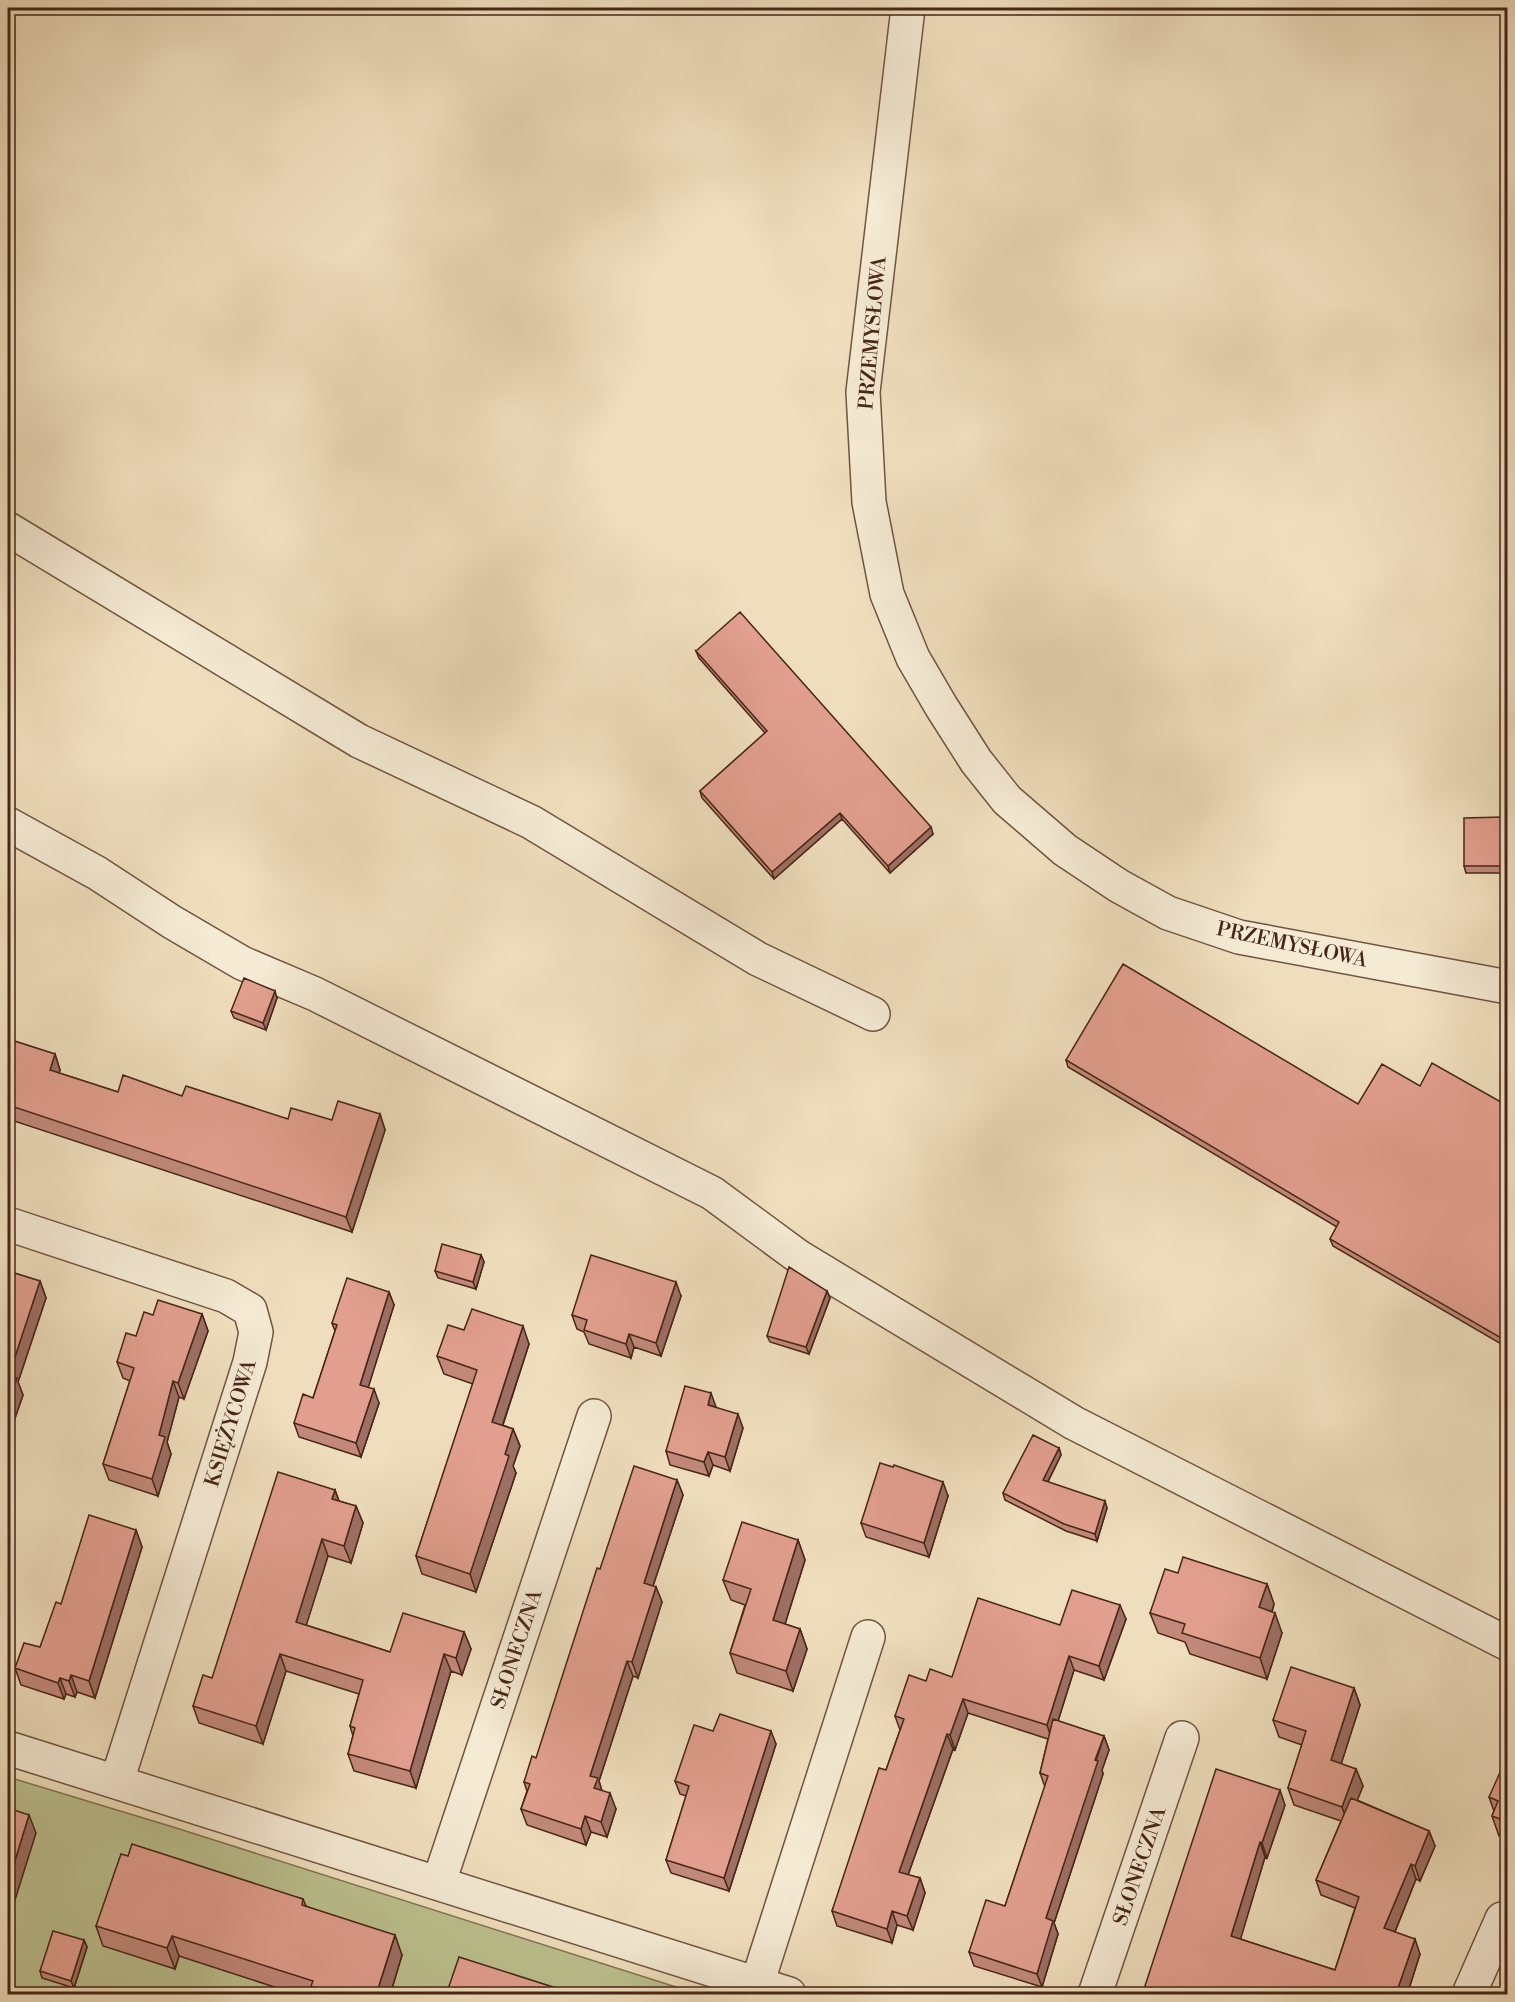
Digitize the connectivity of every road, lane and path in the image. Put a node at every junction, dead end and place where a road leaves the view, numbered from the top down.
1 (908, 8) edge
2 (8, 529) edge
3 (8, 824) edge
4 (1508, 987) edge
5 (873, 1014) dead end
6 (8, 1224) edge
7 (594, 1416) dead end
8 (868, 1637) dead end
9 (1508, 1644) edge
10 (1182, 1738) dead end
11 (8, 1748) edge
12 (117, 1781) junction
13 (439, 1882) junction
14 (1502, 1920) dead end
15 (757, 1984) junction
16 (789, 1995) edge
17 (1095, 1995) edge
18 (1469, 1995) edge

1 - 4 street, PRZEMYSŁOWA
2 - 5 street
3 - 9 street
6 - 12 street, KSIĘŻYCOWA
7 - 13 street, SŁONECZNA
8 - 15 street
10 - 17 street, SŁONECZNA
11 - 12 street
12 - 13 street
13 - 15 street
14 - 18 street
15 - 16 street

